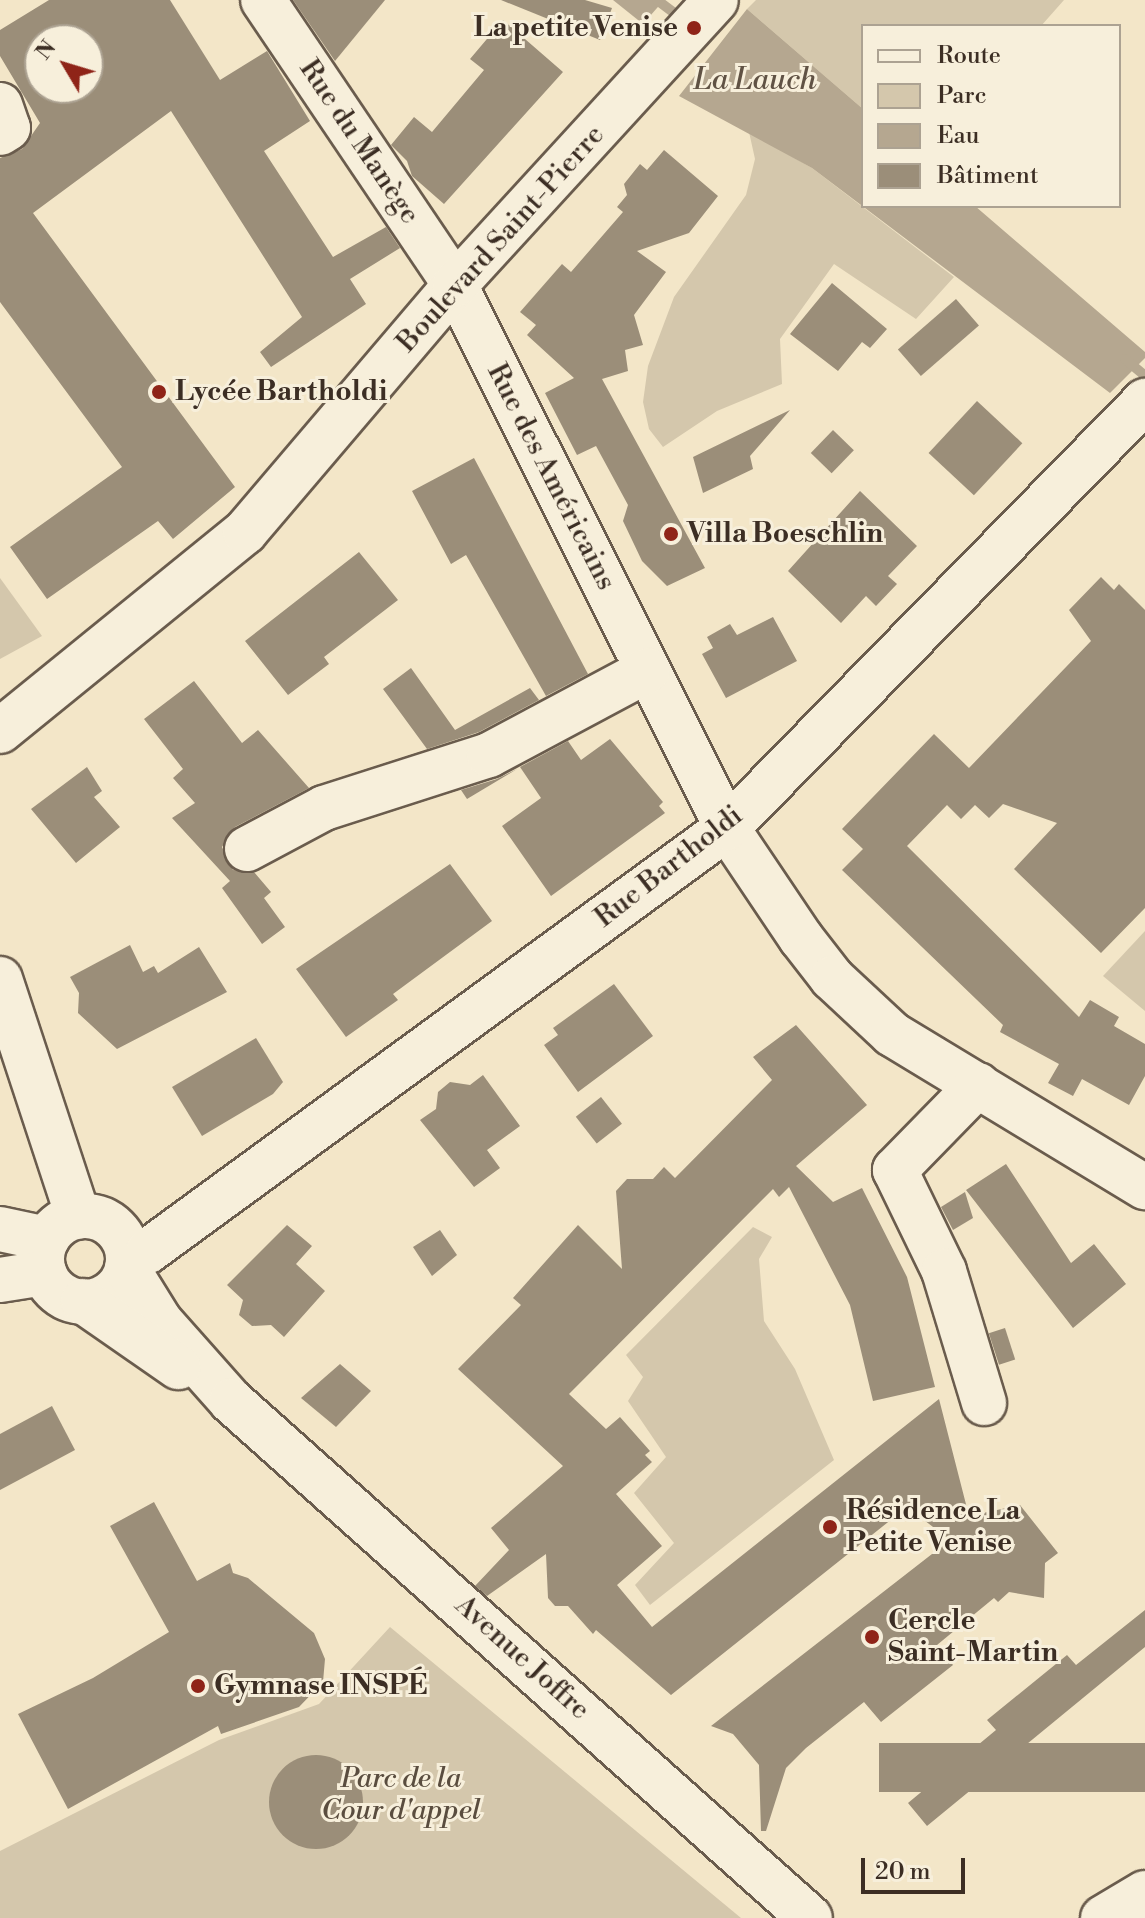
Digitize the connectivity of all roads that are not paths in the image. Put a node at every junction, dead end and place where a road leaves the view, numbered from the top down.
1 (263, 0) edge
2 (716, 0) edge
3 (0, 105) edge
4 (0, 133) edge
5 (455, 285) junction
6 (1138, 408) edge
7 (648, 670) junction
8 (0, 731) edge
9 (727, 828) junction
10 (247, 849) dead end
11 (0, 979) edge
12 (978, 1085) junction
13 (1145, 1187) edge
14 (0, 1229) edge
15 (57, 1242) junction
16 (127, 1260) junction
17 (0, 1280) edge
18 (83, 1301) junction
19 (231, 1401) junction
20 (984, 1403) dead end
21 (1145, 1893) edge
22 (810, 1918) edge
23 (1103, 1918) edge

1 - 5 street, Rue du Manège
2 - 5 street, Boulevard Saint-Pierre
3 - 4 street
5 - 7 street, Rue des Américains
5 - 8 street, Boulevard Saint-Pierre
6 - 9 street, Rue Bartholdi
7 - 9 street, Rue des Américains
7 - 10 street
9 - 12 street, Rue des Américains
9 - 16 street, Rue Bartholdi
11 - 15 street
12 - 13 street, Rue des Américains
12 - 20 street
14 - 15 street
15 - 16 street
15 - 17 street
15 - 18 street
16 - 18 street
16 - 19 street, Avenue Joffre
18 - 19 street, Avenue Joffre
19 - 22 street, Avenue Joffre
21 - 23 street

